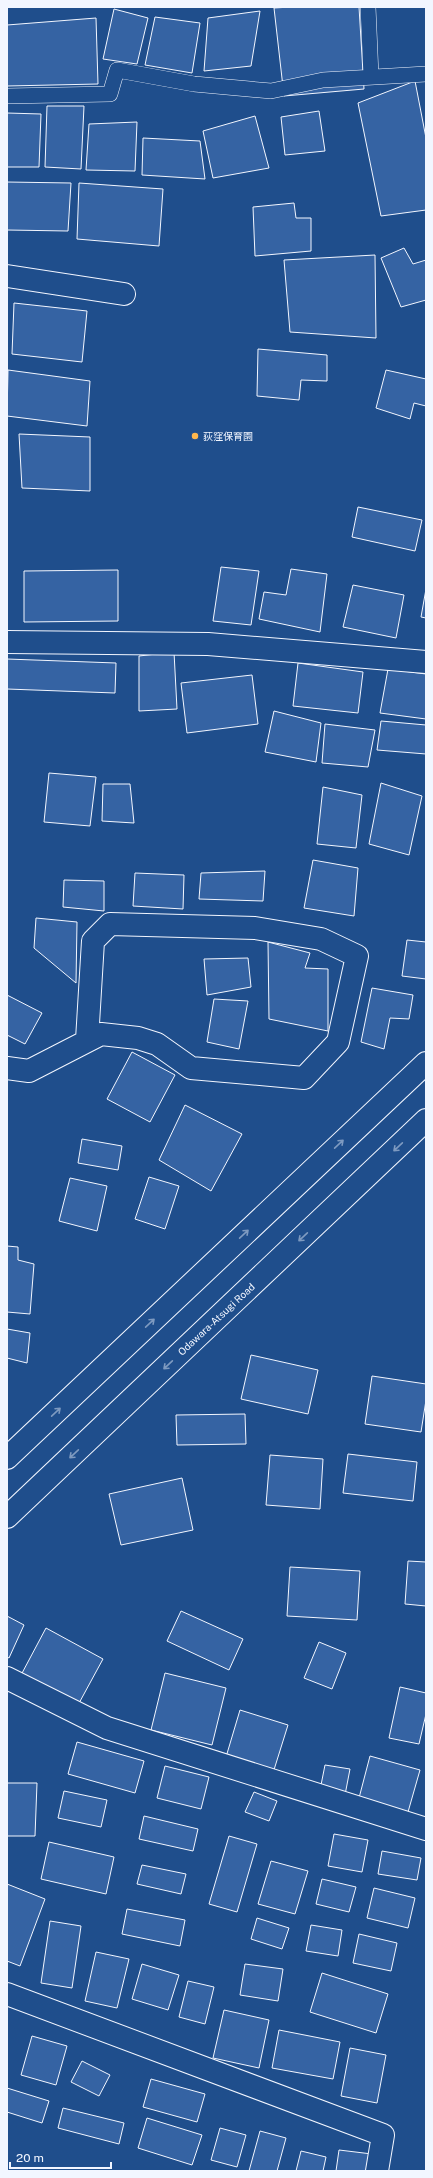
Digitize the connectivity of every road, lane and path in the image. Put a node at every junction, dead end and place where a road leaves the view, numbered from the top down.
1 (368, 7) edge
2 (426, 74) edge
3 (371, 76) junction
4 (7, 96) edge
5 (7, 276) edge
6 (124, 294) dead end
7 (7, 642) edge
8 (426, 662) edge
9 (87, 1040) junction
10 (426, 1063) edge
11 (7, 1068) edge
12 (426, 1120) edge
13 (7, 1458) edge
14 (7, 1517) edge
15 (7, 1678) edge
16 (426, 1829) edge
17 (7, 1994) edge
18 (377, 2171) edge

1 - 3 lane
2 - 3 lane
3 - 4 lane
5 - 6 main road
7 - 8 main road
9 - 9 main road
9 - 11 main road
13 -> 10 main road
12 -> 14 main road, Odawara-Atsugi Road
15 - 16 main road
17 - 18 main road

